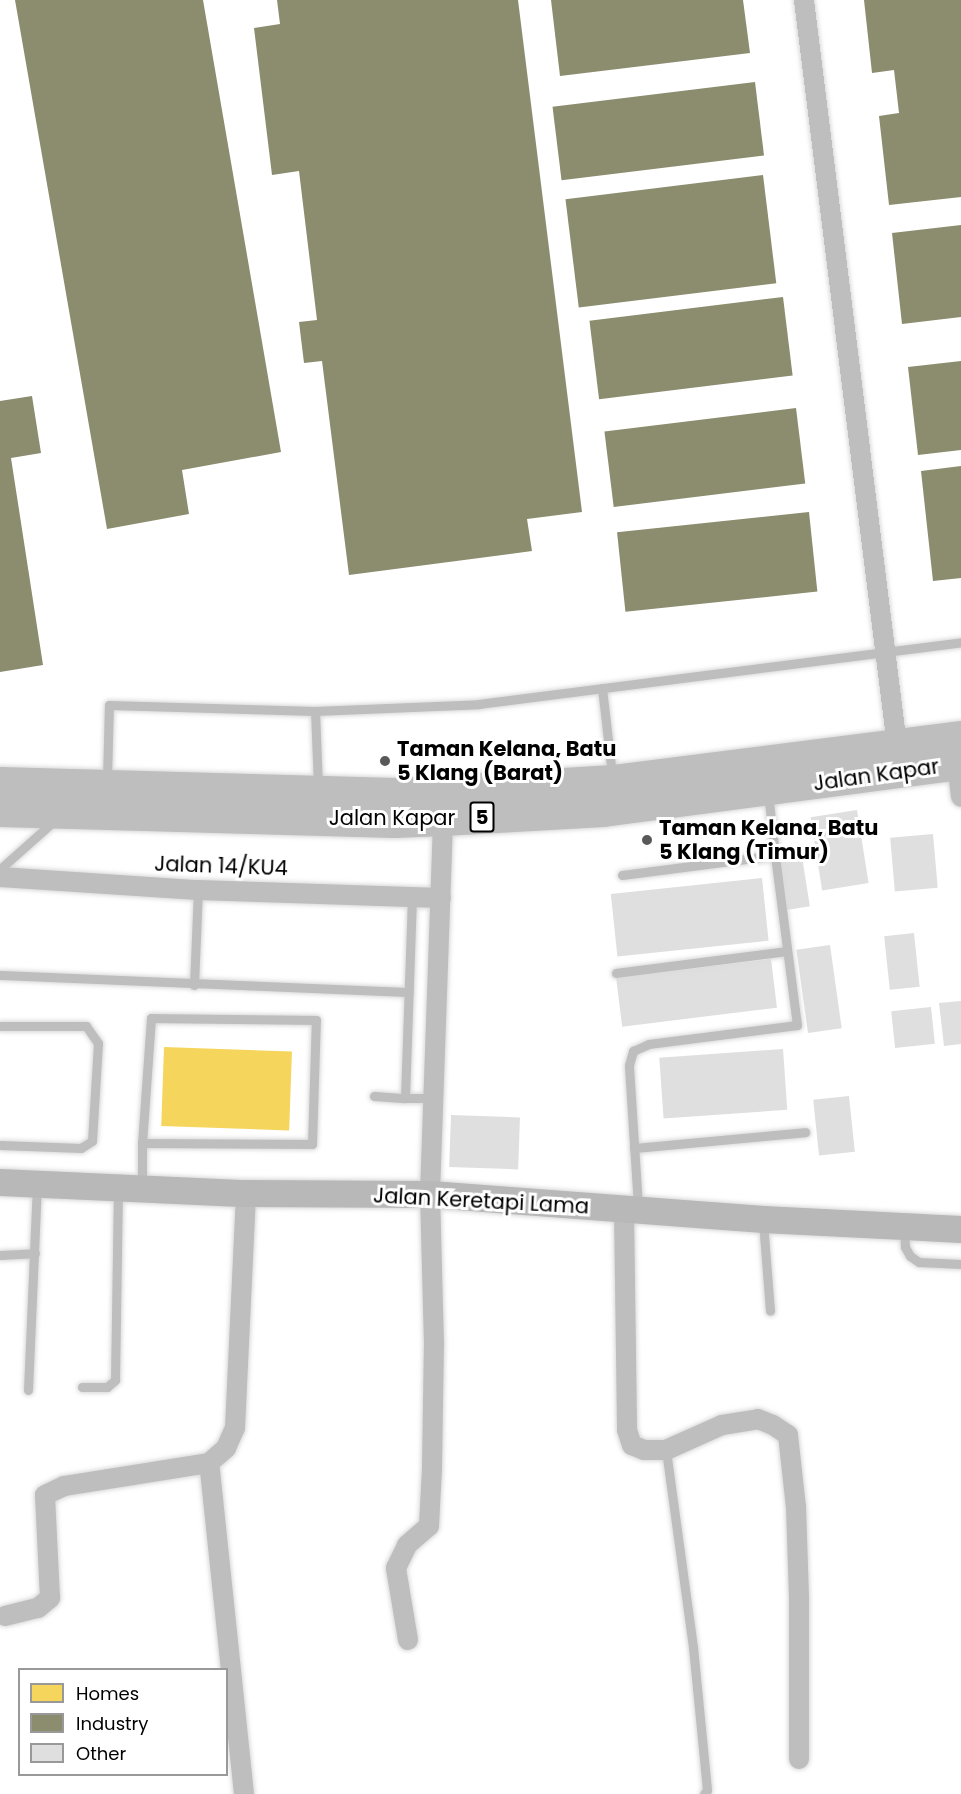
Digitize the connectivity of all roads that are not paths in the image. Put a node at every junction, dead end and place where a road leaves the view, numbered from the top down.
1 (804, 0) edge
2 (961, 642) edge
3 (885, 651) junction
4 (602, 688) junction
5 (315, 711) junction
6 (897, 746) junction
7 (960, 755) edge
8 (613, 781) junction
9 (0, 783) edge
10 (107, 787) junction
11 (767, 789) junction
12 (318, 792) junction
13 (961, 797) edge
14 (0, 810) edge
15 (63, 813) junction
16 (443, 819) junction
17 (775, 855) junction
18 (0, 869) edge
19 (622, 874) dead end
20 (0, 877) edge
21 (198, 890) junction
22 (412, 897) junction
23 (441, 898) junction
24 (787, 951) junction
25 (616, 973) dead end
26 (0, 975) edge
27 (194, 985) junction
28 (409, 992) junction
29 (0, 1026) edge
30 (374, 1096) dead end
31 (405, 1098) junction
32 (433, 1098) junction
33 (805, 1132) dead end
34 (142, 1143) junction
35 (0, 1145) edge
36 (634, 1148) junction
37 (0, 1182) edge
38 (37, 1184) junction
39 (130, 1188) junction
40 (246, 1193) junction
41 (430, 1194) junction
42 (631, 1211) junction
43 (763, 1220) junction
44 (904, 1228) junction
45 (961, 1229) edge
46 (35, 1253) junction
47 (0, 1254) edge
48 (961, 1264) edge
49 (770, 1311) dead end
50 (81, 1387) dead end
51 (28, 1390) dead end
52 (666, 1450) junction
53 (209, 1463) junction
54 (6, 1616) dead end
55 (408, 1640) dead end
56 (799, 1759) dead end
57 (244, 1794) edge
58 (704, 1794) edge

1 - 3 street
2 - 3 lane
3 - 4 lane
3 - 6 street
4 - 5 lane
4 - 8 lane
5 - 10 lane
5 - 12 lane
6 - 7 highway, Jalan Kapar / 5
6 - 8 highway, Jalan Kapar / 5
7 - 11 highway, Jalan Kapar / 5
7 - 13 street
8 - 12 highway, Jalan Kapar / 5
9 - 10 highway, Jalan Kapar / 5
10 - 12 highway, Jalan Kapar / 5
11 - 16 highway, Jalan Kapar / 5
11 - 17 lane
14 - 15 highway, Jalan Kapar / 5
15 - 16 highway, Jalan Kapar / 5
15 - 18 lane
16 - 23 street
17 - 19 lane
17 - 24 lane
20 - 21 street, Jalan 14/KU4
21 - 22 street, Jalan 14/KU4
21 - 27 lane
22 - 23 street, Jalan 14/KU4
22 - 28 lane
23 - 32 street
24 - 25 lane
24 - 36 lane
26 - 27 lane
27 - 28 lane
28 - 31 lane
29 - 35 lane
30 - 31 lane
31 - 32 lane
32 - 41 street
33 - 36 lane
34 - 34 lane
34 - 39 lane
36 - 42 lane
37 - 38 street, Jalan Keretapi Lama
38 - 39 street, Jalan Keretapi Lama
38 - 46 lane
39 - 40 street, Jalan Keretapi Lama
39 - 50 lane
40 - 41 street, Jalan Keretapi Lama
40 - 53 street
41 - 42 street, Jalan Keretapi Lama
41 - 55 street
42 - 43 street, Jalan Keretapi Lama
42 - 52 street
43 - 44 street, Jalan Keretapi Lama
43 - 49 lane
44 - 45 street, Jalan Keretapi Lama
44 - 48 lane
46 - 47 lane
46 - 51 lane
52 - 56 street
52 - 58 lane
53 - 54 street
53 - 57 street

